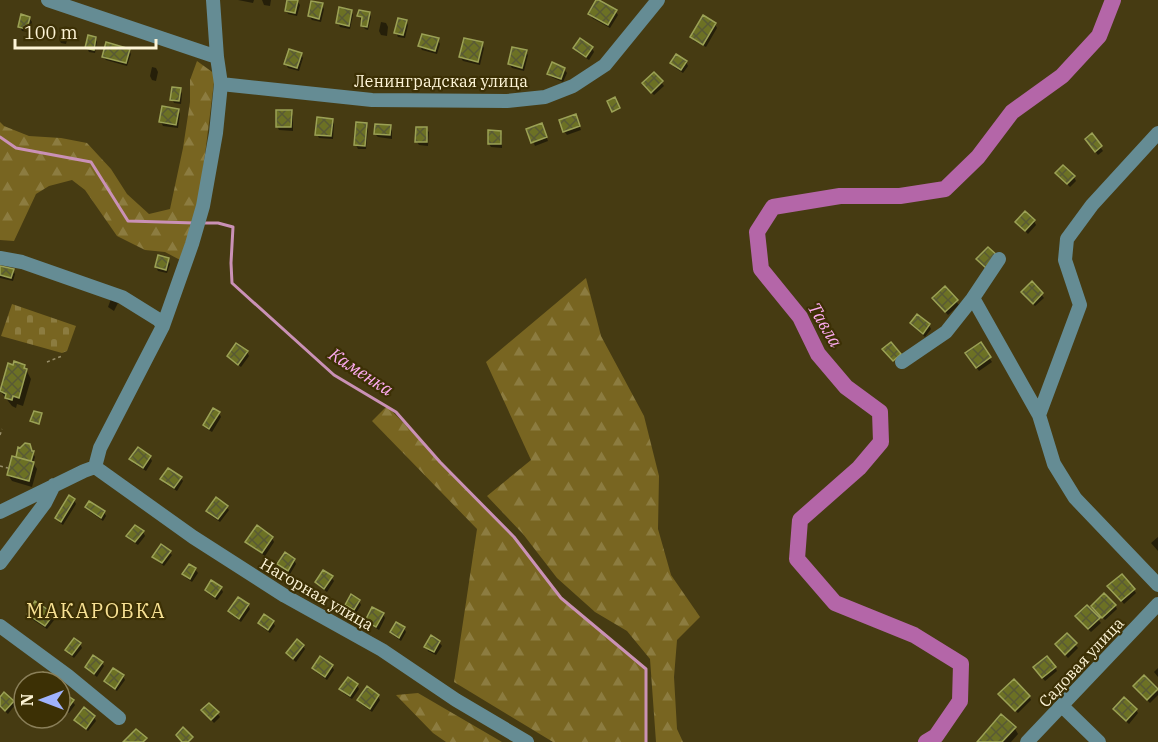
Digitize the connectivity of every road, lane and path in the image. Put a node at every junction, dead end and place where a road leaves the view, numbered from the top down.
1 (48, 0) edge
2 (213, 0) edge
3 (658, 0) edge
4 (217, 57) junction
5 (220, 84) junction
6 (1158, 133) edge
7 (0, 258) edge
8 (999, 260) dead end
9 (973, 298) junction
10 (163, 326) junction
11 (62, 356) dead end
12 (47, 362) dead end
13 (902, 362) dead end
14 (1039, 415) junction
15 (2, 429) dead end
16 (0, 435) edge
17 (0, 466) edge
18 (95, 467) junction
19 (8, 468) dead end
20 (54, 485) junction
21 (0, 512) edge
22 (0, 563) edge
23 (1158, 585) edge
24 (1158, 604) edge
25 (0, 626) edge
26 (1062, 706) junction
27 (119, 718) dead end
28 (526, 742) edge
29 (1027, 742) edge
30 (1099, 742) edge

1 - 4 street
2 - 4 street
3 - 5 street, Ленинградская улица
4 - 5 street
5 - 10 street
6 - 14 street
7 - 10 street
8 - 9 street
9 - 13 street
9 - 14 street
10 - 18 street
11 - 12 path
14 - 23 street
15 - 16 path
17 - 19 path
18 - 20 street
18 - 28 street, Нагорная улица
20 - 21 street
20 - 22 street
24 - 26 street, Садовая улица
25 - 27 street
26 - 29 street, Садовая улица
26 - 30 street

